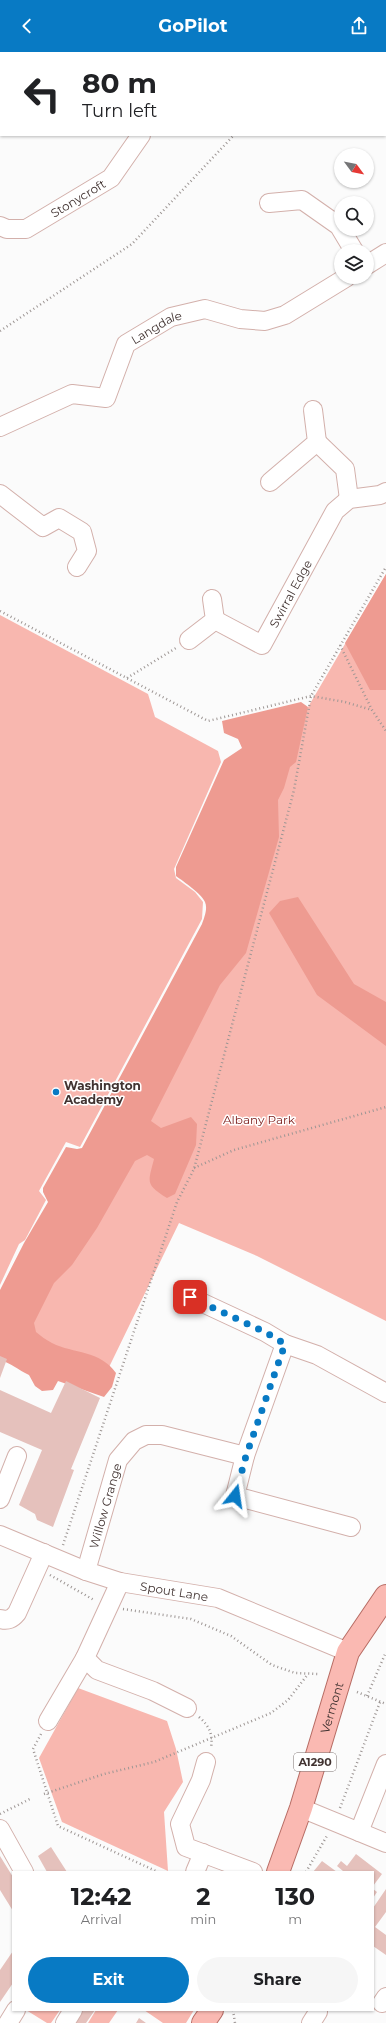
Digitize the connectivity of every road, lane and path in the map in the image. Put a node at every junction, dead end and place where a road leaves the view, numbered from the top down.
1 (138, 136) edge
2 (233, 136) edge
3 (269, 203) dead end
4 (0, 226) edge
5 (350, 244) edge
6 (386, 253) edge
7 (374, 261) edge
8 (336, 284) edge
9 (0, 331) edge
10 (313, 410) dead end
11 (0, 427) edge
12 (317, 442) junction
13 (270, 482) dead end
14 (386, 492) edge
15 (0, 494) edge
16 (348, 499) junction
17 (77, 567) dead end
18 (386, 567) edge
19 (212, 599) dead end
20 (0, 611) edge
21 (215, 620) junction
22 (189, 640) joint
23 (340, 644) junction
24 (127, 678) junction
25 (311, 696) junction
26 (372, 710) junction
27 (386, 730) edge
28 (386, 1107) edge
29 (194, 1168) junction
30 (190, 1297) dead end
31 (285, 1344) junction
32 (386, 1393) edge
33 (17, 1456) dead end
34 (246, 1456) junction
35 (0, 1499) edge
36 (351, 1528) dead end
37 (0, 1535) edge
38 (46, 1560) junction
39 (86, 1571) junction
40 (120, 1582) junction
41 (386, 1596) edge
42 (107, 1607) junction
43 (0, 1619) edge
44 (348, 1652) junction
45 (386, 1652) edge
46 (86, 1658) junction
47 (308, 1674) junction
48 (318, 1674) dead end
49 (357, 1692) dead end
50 (367, 1696) junction
51 (380, 1702) junction
52 (386, 1704) edge
53 (187, 1708) joint
54 (48, 1721) joint
55 (213, 1736) junction
56 (206, 1762) dead end
57 (386, 1764) edge
58 (48, 1793) junction
59 (44, 1794) dead end
60 (30, 1800) dead end
61 (301, 1808) junction
62 (0, 1814) edge
63 (335, 1822) junction
64 (0, 1828) edge
65 (359, 1832) junction
66 (386, 1843) edge
67 (203, 1853) junction
68 (23, 1871) edge
69 (156, 1871) edge
70 (195, 1871) edge
71 (250, 1871) edge
72 (278, 1871) edge
73 (307, 1871) edge
74 (72, 2011) edge
75 (211, 2011) edge
76 (233, 2011) edge
77 (65, 2023) edge
78 (203, 2023) edge
79 (235, 2023) edge

1 - 4 street, Stonycroft
2 - 9 path
3 - 5 street
6 - 7 street
8 - 11 street, Langdale
10 - 12 street
12 - 13 street
12 - 16 street
14 - 16 street
15 - 17 street
16 - 21 street, Swirral Edge
18 - 23 path
19 - 21 street
20 - 24 path
21 - 22 street
22 - 24 path
23 - 25 path
23 - 26 path
24 - 25 path
25 - 26 path
25 - 29 path
26 - 27 path
28 - 29 path
29 - 38 path
30 - 31 street
31 - 32 street
31 - 34 street
33 - 35 street
34 - 36 street
34 - 39 street, Willow Grange
37 - 38 street, Spout Lane
38 - 39 street, Spout Lane
38 - 42 path
38 - 43 street
39 - 40 street, Spout Lane
40 - 42 street
40 - 44 street, Spout Lane
41 - 44 main road, Vermont / A1290
42 - 46 street
42 - 47 path
44 - 61 main road, Vermont / A1290
45 - 50 path
46 - 53 street
46 - 54 street
47 - 48 path
47 - 55 path
49 - 50 path
50 - 51 path
51 - 52 path
51 - 63 path
53 - 55 path
54 - 58 path
55 - 58 path
56 - 67 street
57 - 65 street
58 - 59 path
58 - 69 path
60 - 62 path
61 - 63 street
61 - 72 main road, Vermont / A1290
63 - 65 street
63 - 73 path
64 - 68 street
65 - 66 street
67 - 70 street
67 - 71 street
74 - 77 street
75 - 78 main road
76 - 79 path

